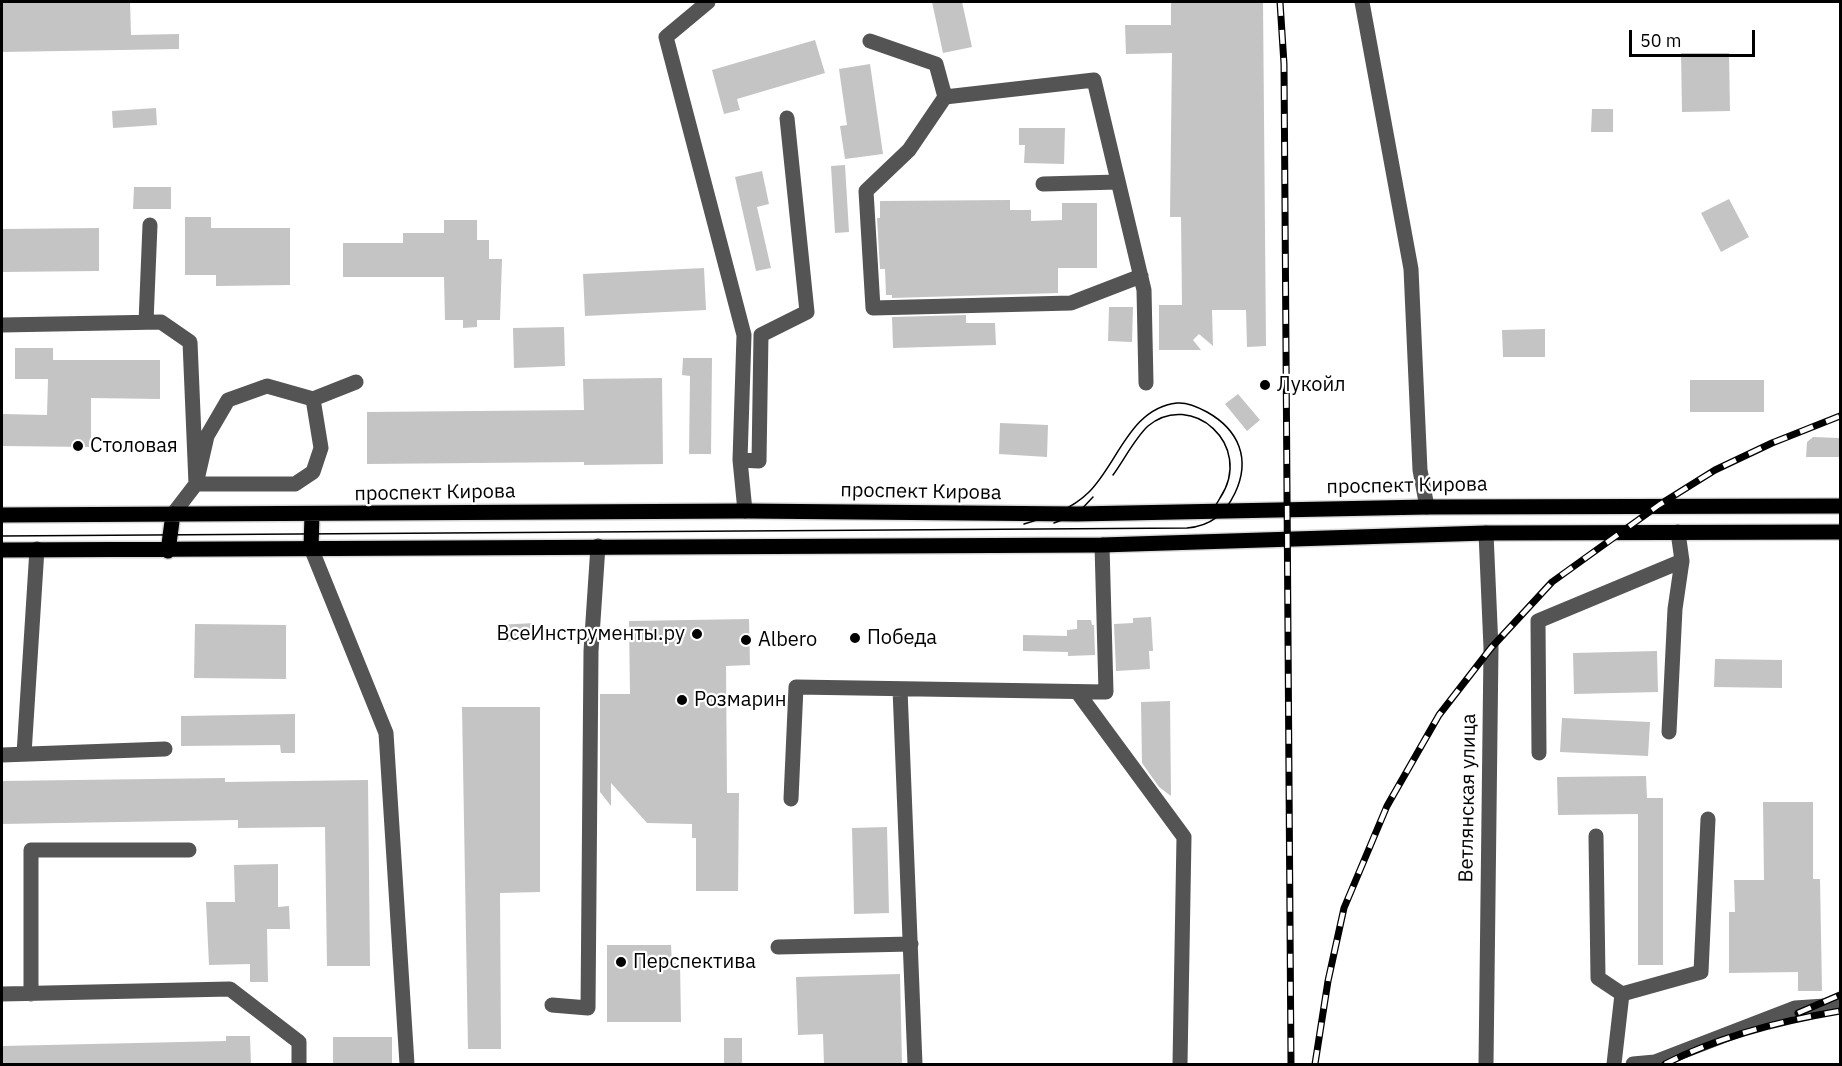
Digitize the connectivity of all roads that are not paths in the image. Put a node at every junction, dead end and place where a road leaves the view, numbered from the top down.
1 (708, 2) edge
2 (1362, 2) edge
3 (870, 41) dead end
4 (945, 97) junction
5 (787, 118) dead end
6 (1118, 182) junction
7 (1043, 184) dead end
8 (150, 225) dead end
9 (1141, 276) junction
10 (146, 322) junction
11 (2, 325) edge
12 (356, 382) dead end
13 (1146, 383) dead end
14 (313, 399) junction
15 (740, 460) junction
16 (196, 484) junction
17 (1427, 507) junction
18 (1840, 507) edge
19 (745, 511) junction
20 (172, 514) junction
21 (2, 515) edge
22 (312, 515) junction
23 (1678, 532) junction
24 (1840, 532) edge
25 (1486, 533) junction
26 (1102, 544) junction
27 (598, 546) junction
28 (311, 548) junction
29 (37, 549) junction
30 (2, 550) edge
31 (168, 551) junction
32 (1682, 561) junction
33 (900, 689) junction
34 (1078, 693) junction
35 (1669, 732) dead end
36 (165, 749) dead end
37 (1539, 753) dead end
38 (24, 754) junction
39 (2, 755) edge
40 (791, 799) dead end
41 (1708, 819) dead end
42 (1596, 836) dead end
43 (189, 850) dead end
44 (911, 944) junction
45 (778, 947) dead end
46 (2, 994) edge
47 (30, 994) junction
48 (1622, 994) junction
49 (552, 1005) dead end
50 (1840, 1005) edge
51 (299, 1065) edge
52 (407, 1065) edge
53 (915, 1065) edge
54 (1180, 1065) edge
55 (1486, 1065) edge
56 (1614, 1065) edge
57 (1633, 1065) edge

1 - 15 street
2 - 17 street
3 - 4 street
4 - 6 street
4 - 9 street
5 - 15 street
6 - 7 street
6 - 9 street
8 - 10 street
9 - 13 street
10 - 11 street
10 - 16 street
12 - 14 street
14 - 16 street
14 - 16 street
15 - 19 street
16 - 20 street
17 - 18 main road, проспект Кирова
17 - 19 main road, проспект Кирова
19 - 22 main road, проспект Кирова
20 - 21 main road, проспект Кирова
20 - 22 main road, проспект Кирова
20 - 31 main road
22 - 28 main road
23 - 24 main road
23 - 25 main road
23 - 32 street
25 - 26 main road
25 - 55 street, Ветлянская улица
26 - 27 main road
26 - 34 street
27 - 28 main road
27 - 49 street
28 - 31 main road
28 - 52 street
29 - 30 main road
29 - 31 main road
29 - 38 street
32 - 35 street
32 - 37 street
33 - 34 street
33 - 40 street
33 - 44 street
34 - 54 street
36 - 38 street
38 - 39 street
41 - 48 street
42 - 48 street
43 - 47 street
44 - 45 street
44 - 53 street
46 - 47 street
47 - 51 street
48 - 56 street
50 - 57 street

